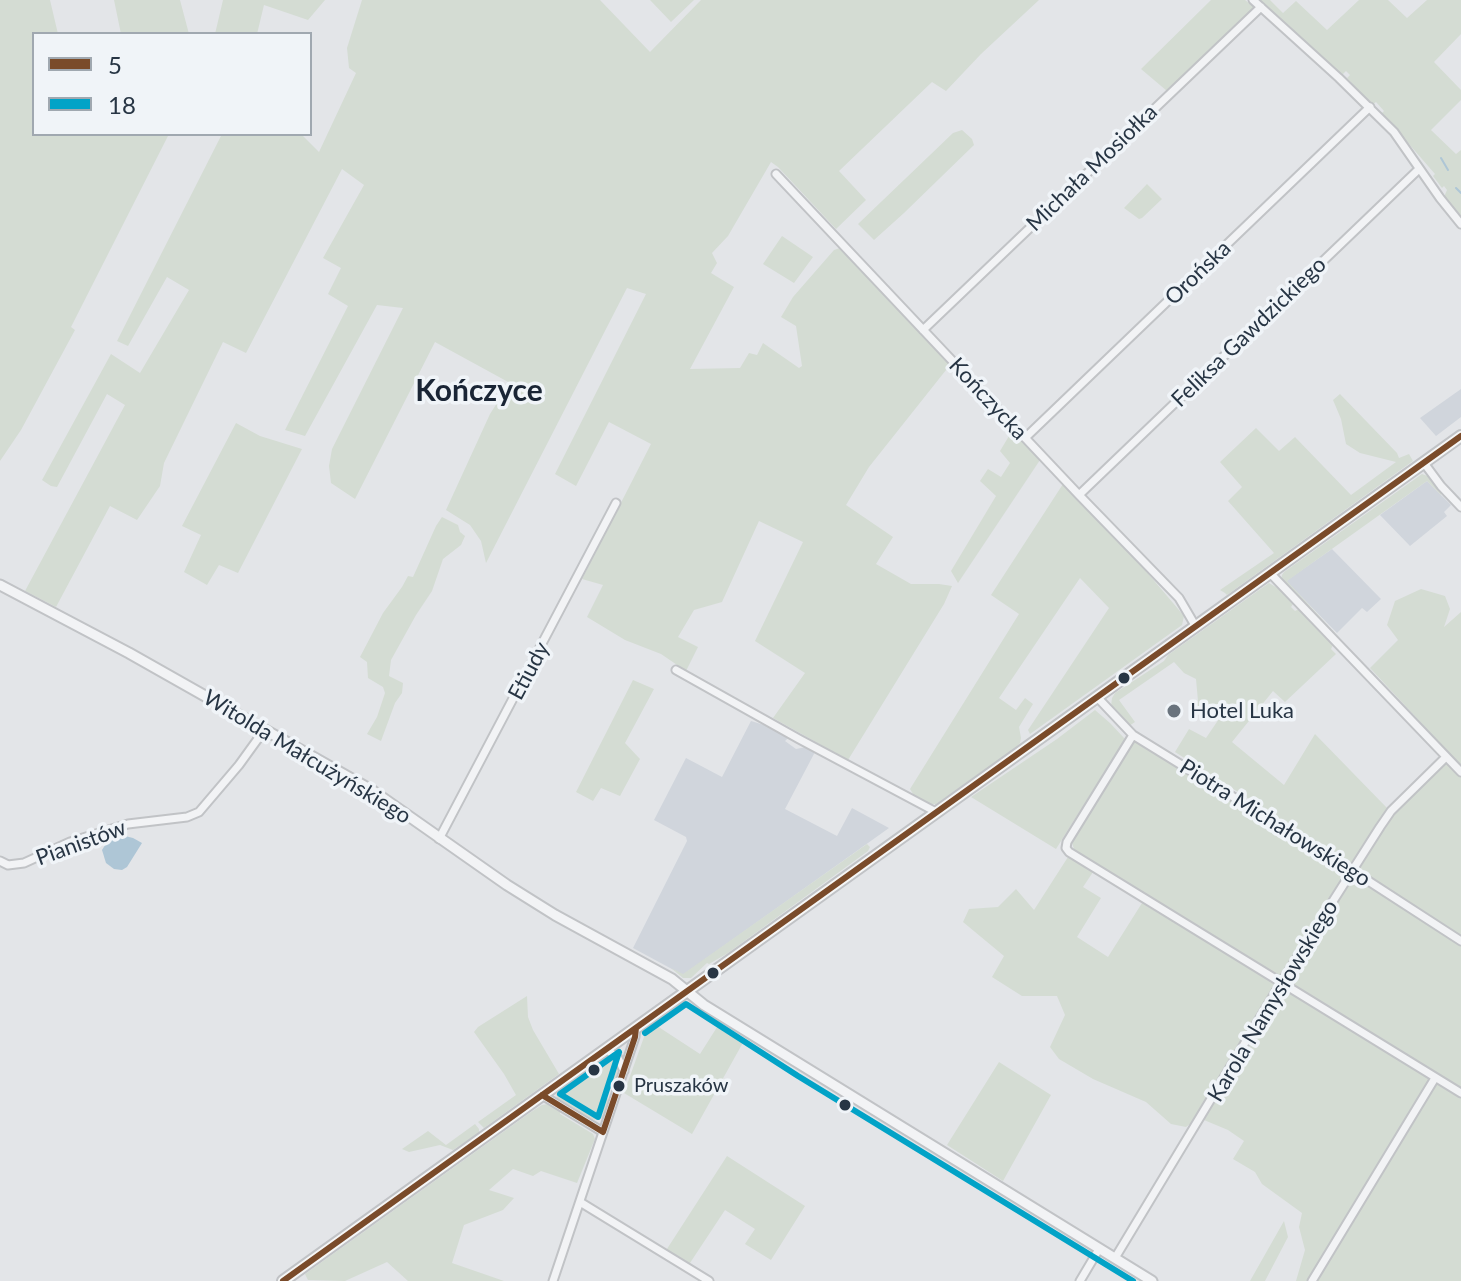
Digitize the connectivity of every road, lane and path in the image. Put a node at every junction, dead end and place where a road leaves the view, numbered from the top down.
1 (1253, 0) edge
2 (1261, 7) junction
3 (1370, 107) junction
4 (1419, 169) junction
5 (776, 174) dead end
6 (1461, 224) edge
7 (923, 330) junction
8 (1461, 436) edge
9 (1025, 438) junction
10 (1424, 463) junction
11 (1079, 495) junction
12 (616, 503) dead end
13 (1461, 507) edge
14 (1270, 573) junction
15 (0, 585) edge
16 (1196, 627) junction
17 (676, 670) dead end
18 (1097, 697) junction
19 (265, 729) junction
20 (1133, 735) junction
21 (1446, 757) junction
22 (1461, 772) edge
23 (936, 812) junction
24 (439, 839) junction
25 (0, 861) edge
26 (1353, 871) junction
27 (1461, 941) edge
28 (1281, 983) junction
29 (686, 992) junction
30 (636, 1028) junction
31 (606, 1049) junction
32 (624, 1071) junction
33 (1435, 1078) junction
34 (1461, 1093) edge
35 (542, 1095) junction
36 (603, 1132) junction
37 (580, 1202) junction
38 (1099, 1249) junction
39 (1115, 1258) junction
40 (283, 1281) edge
41 (553, 1281) edge
42 (709, 1281) edge
43 (1080, 1281) edge
44 (1152, 1281) edge
45 (1312, 1281) edge

1 - 2 street
2 - 3 street
2 - 7 street, Michała Mosiołka
3 - 4 street
3 - 9 street, Orońska
4 - 6 street
4 - 11 street, Feliksa Gawdzickiego
5 - 7 street, Kończycka
7 - 9 street, Kończycka
8 - 10 main road
9 - 11 street, Kończycka
10 - 13 street
10 - 14 main road
11 - 16 street, Kończycka
12 - 24 street, Etiudy
14 - 16 main road
14 - 21 street
15 - 19 street, Witolda Małcużyńskiego
16 - 18 main road
17 - 23 street
18 - 20 street, Piotra Michałowskiego
18 - 23 main road
19 - 24 street, Witolda Małcużyńskiego
19 - 25 street, Pianistów
20 - 26 street, Piotra Michałowskiego
20 - 28 street
21 - 22 street
21 - 26 street, Karola Namysłowskiego
23 - 29 main road
24 - 29 street, Witolda Małcużyńskiego
26 - 27 street, Piotra Michałowskiego
26 - 28 street, Karola Namysłowskiego
28 - 33 street
28 - 39 street, Karola Namysłowskiego
29 - 30 main road
29 - 38 street, Witolda Małcużyńskiego
30 - 31 main road
30 - 32 street
31 - 32 street
31 - 35 main road
32 - 36 street
33 - 34 street
33 - 45 street
35 - 36 street
35 - 40 main road
36 - 37 street
37 - 41 street
37 - 42 street
38 - 39 street, Witolda Małcużyńskiego
38 - 43 street
39 - 44 street, Witolda Małcużyńskiego

